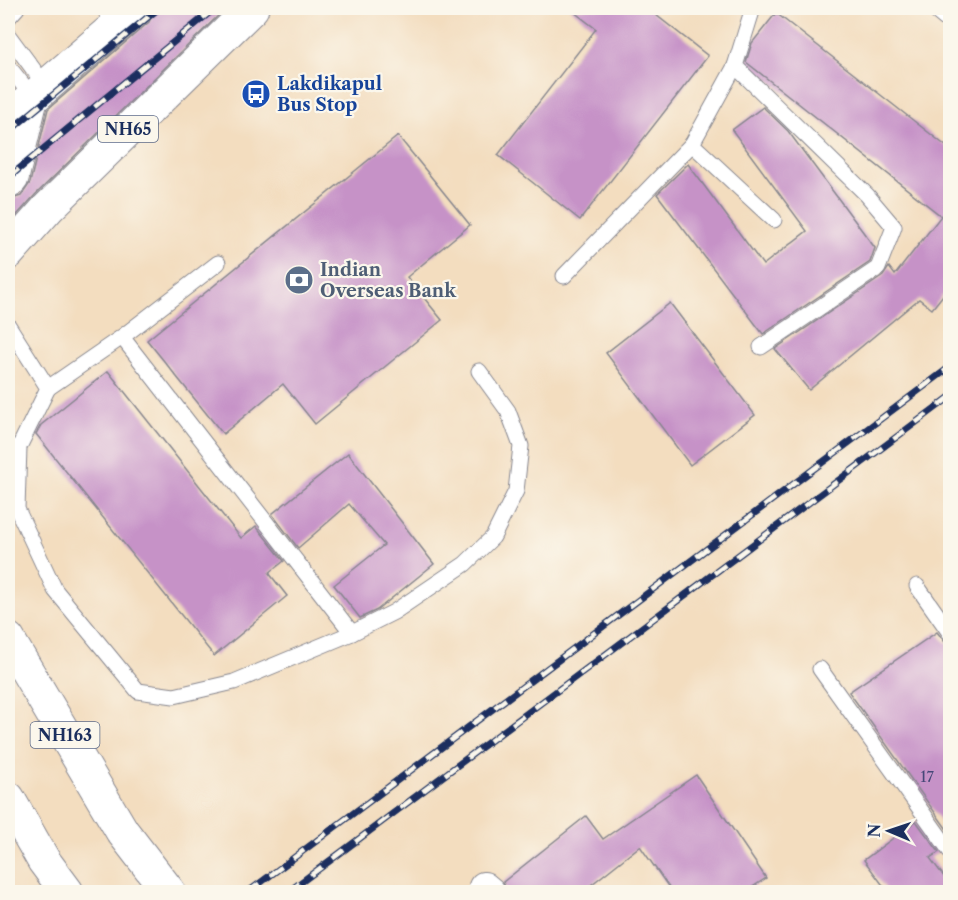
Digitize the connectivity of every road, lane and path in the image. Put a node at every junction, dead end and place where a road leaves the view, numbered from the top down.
1 (17, 8) edge
2 (252, 8) edge
3 (753, 8) edge
4 (932, 8) edge
5 (119, 13) edge
6 (8, 18) edge
7 (951, 23) edge
8 (8, 35) edge
9 (8, 66) edge
10 (735, 66) junction
11 (39, 91) junction
12 (8, 119) edge
13 (692, 144) junction
14 (9, 178) edge
15 (48, 208) junction
16 (774, 220) dead end
17 (8, 253) edge
18 (218, 263) dead end
19 (564, 276) dead end
20 (8, 325) edge
21 (122, 337) junction
22 (761, 347) dead end
23 (479, 371) dead end
24 (48, 388) junction
25 (917, 586) dead end
26 (352, 633) junction
27 (951, 633) edge
28 (8, 639) edge
29 (820, 669) dead end
30 (8, 798) edge
31 (951, 851) edge
32 (63, 887) edge
33 (169, 892) edge

1 - 6 lane
2 - 15 highway, NH65
3 - 10 lane
4 - 7 lane
5 - 11 highway
8 - 11 lane
9 - 11 lane
10 - 13 lane
10 - 22 lane
11 - 12 highway
11 - 14 highway
13 - 16 lane
13 - 19 lane
14 - 15 highway
15 - 17 highway, NH65
18 - 21 lane
20 - 24 lane
21 - 24 lane
21 - 26 lane
23 - 26 lane
24 - 26 lane
25 - 27 lane
28 - 33 highway, NH163
29 - 31 lane
30 - 32 highway

